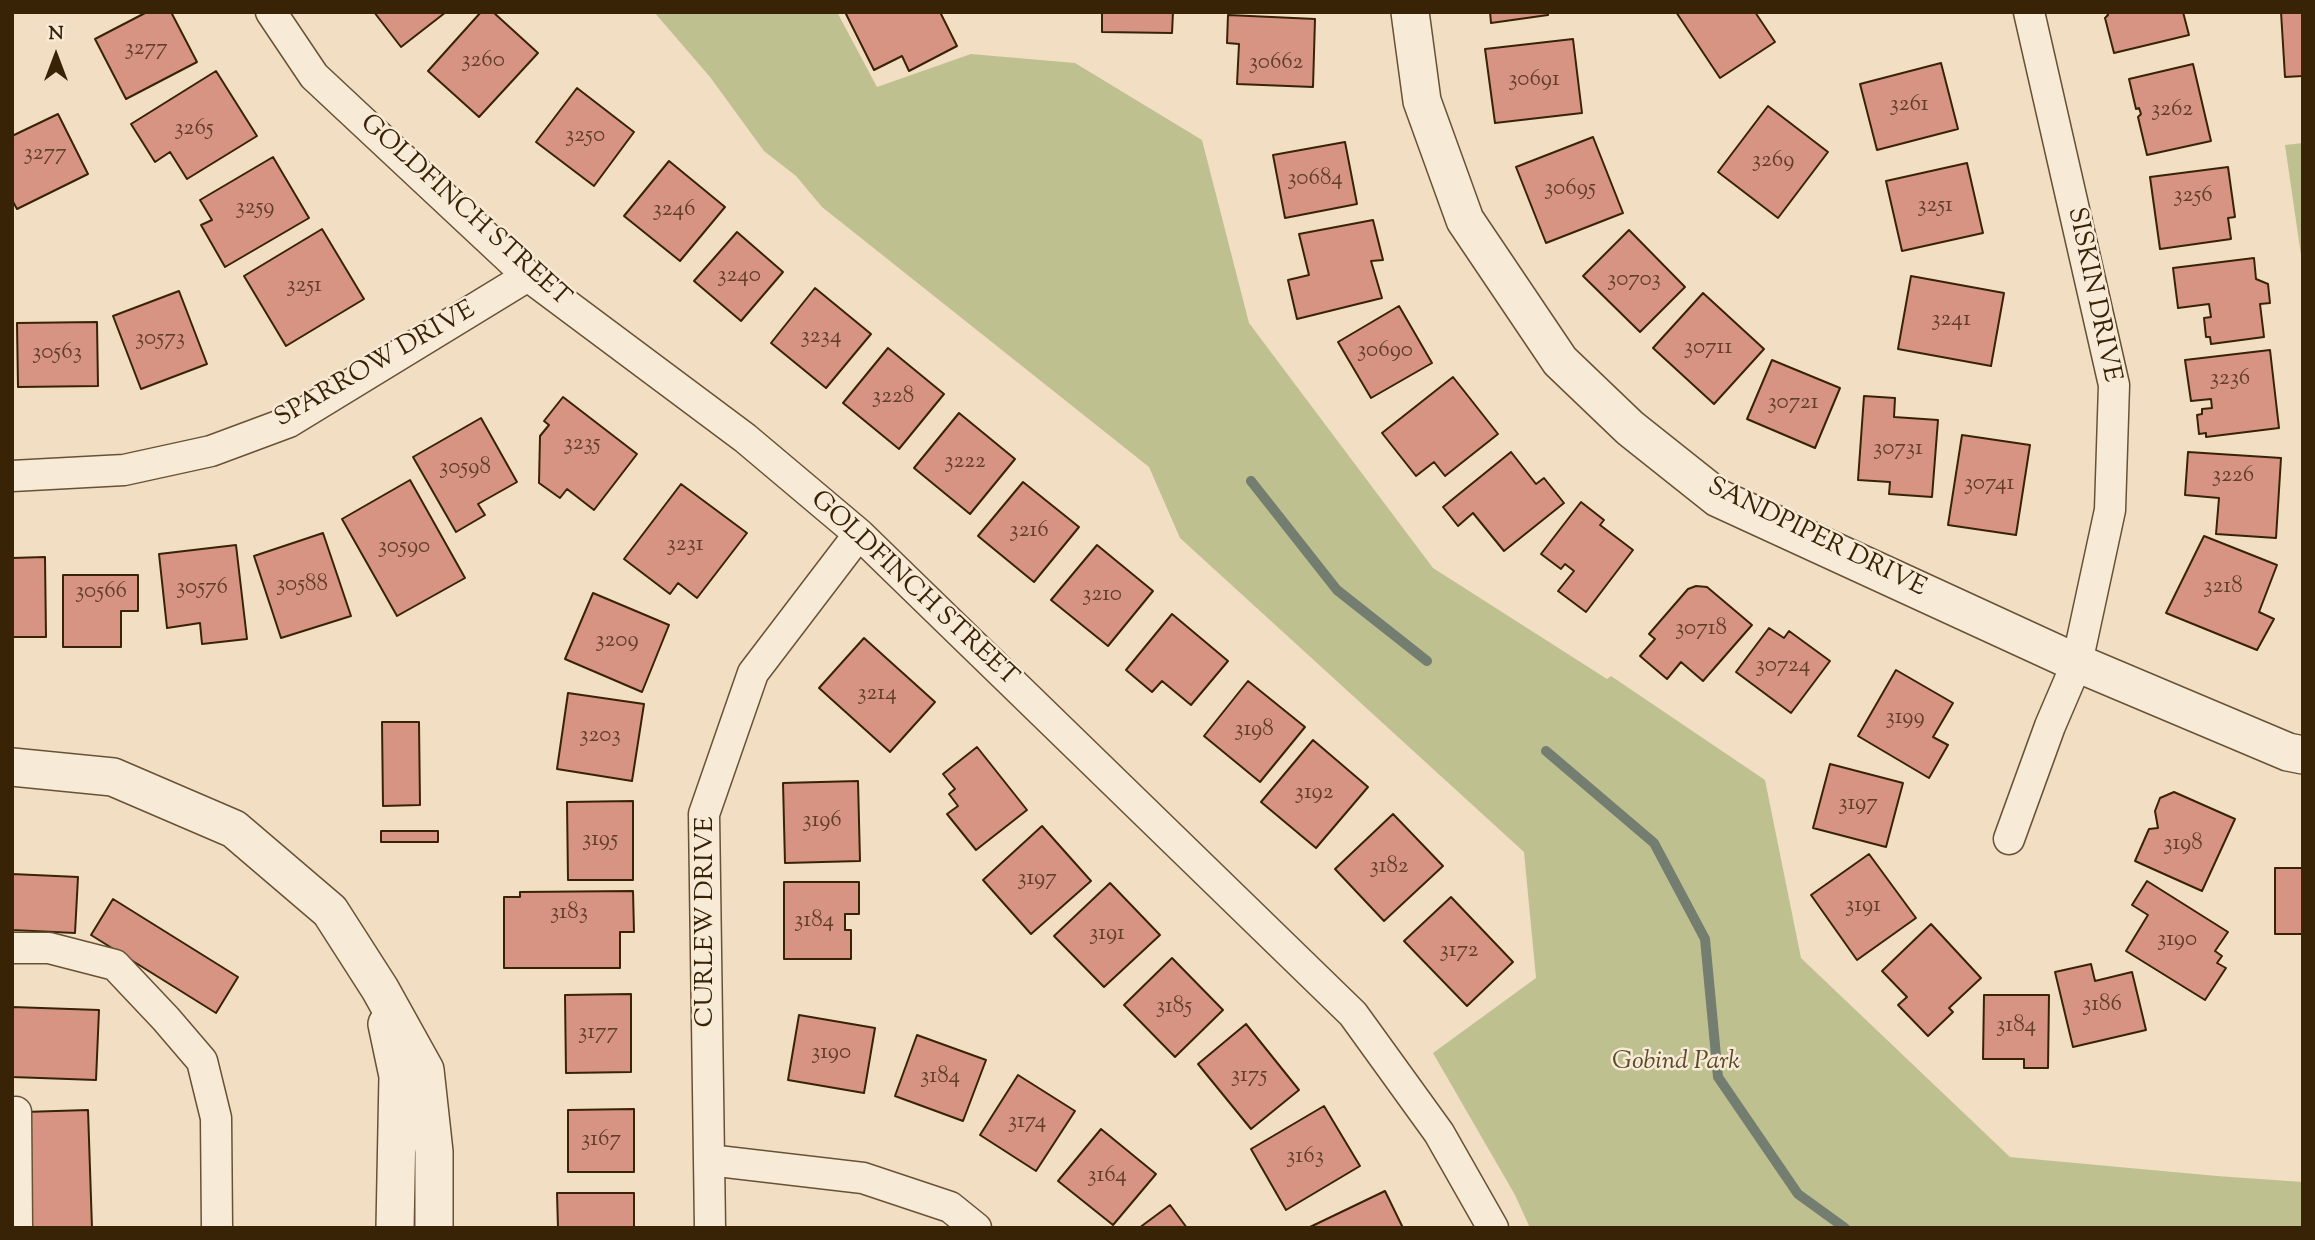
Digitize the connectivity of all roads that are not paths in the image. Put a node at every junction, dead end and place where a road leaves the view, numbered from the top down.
1 (271, 12) edge
2 (1410, 12) edge
3 (2029, 12) edge
4 (527, 276) junction
5 (12, 476) edge
6 (859, 534) junction
7 (2077, 663) junction
8 (2303, 755) edge
9 (12, 767) edge
10 (2009, 839) dead end
11 (12, 948) edge
12 (380, 989) junction
13 (16, 1112) dead end
14 (709, 1160) junction
15 (18, 1228) edge
16 (217, 1228) edge
17 (395, 1228) edge
18 (434, 1228) edge
19 (710, 1228) edge
20 (976, 1228) edge
21 (1493, 1228) edge

1 - 4 street, GOLDFINCH STREET
2 - 7 street, SANDPIPER DRIVE
3 - 7 street, SISKIN DRIVE
4 - 5 street, SPARROW DRIVE
4 - 6 street, GOLDFINCH STREET
6 - 14 street, CURLEW DRIVE
6 - 21 street, GOLDFINCH STREET
7 - 8 street, SANDPIPER DRIVE
7 - 10 street, SISKIN DRIVE
9 - 12 street
11 - 16 street
12 - 17 street
12 - 18 street
13 - 15 street
14 - 19 street, CURLEW DRIVE
14 - 20 street

